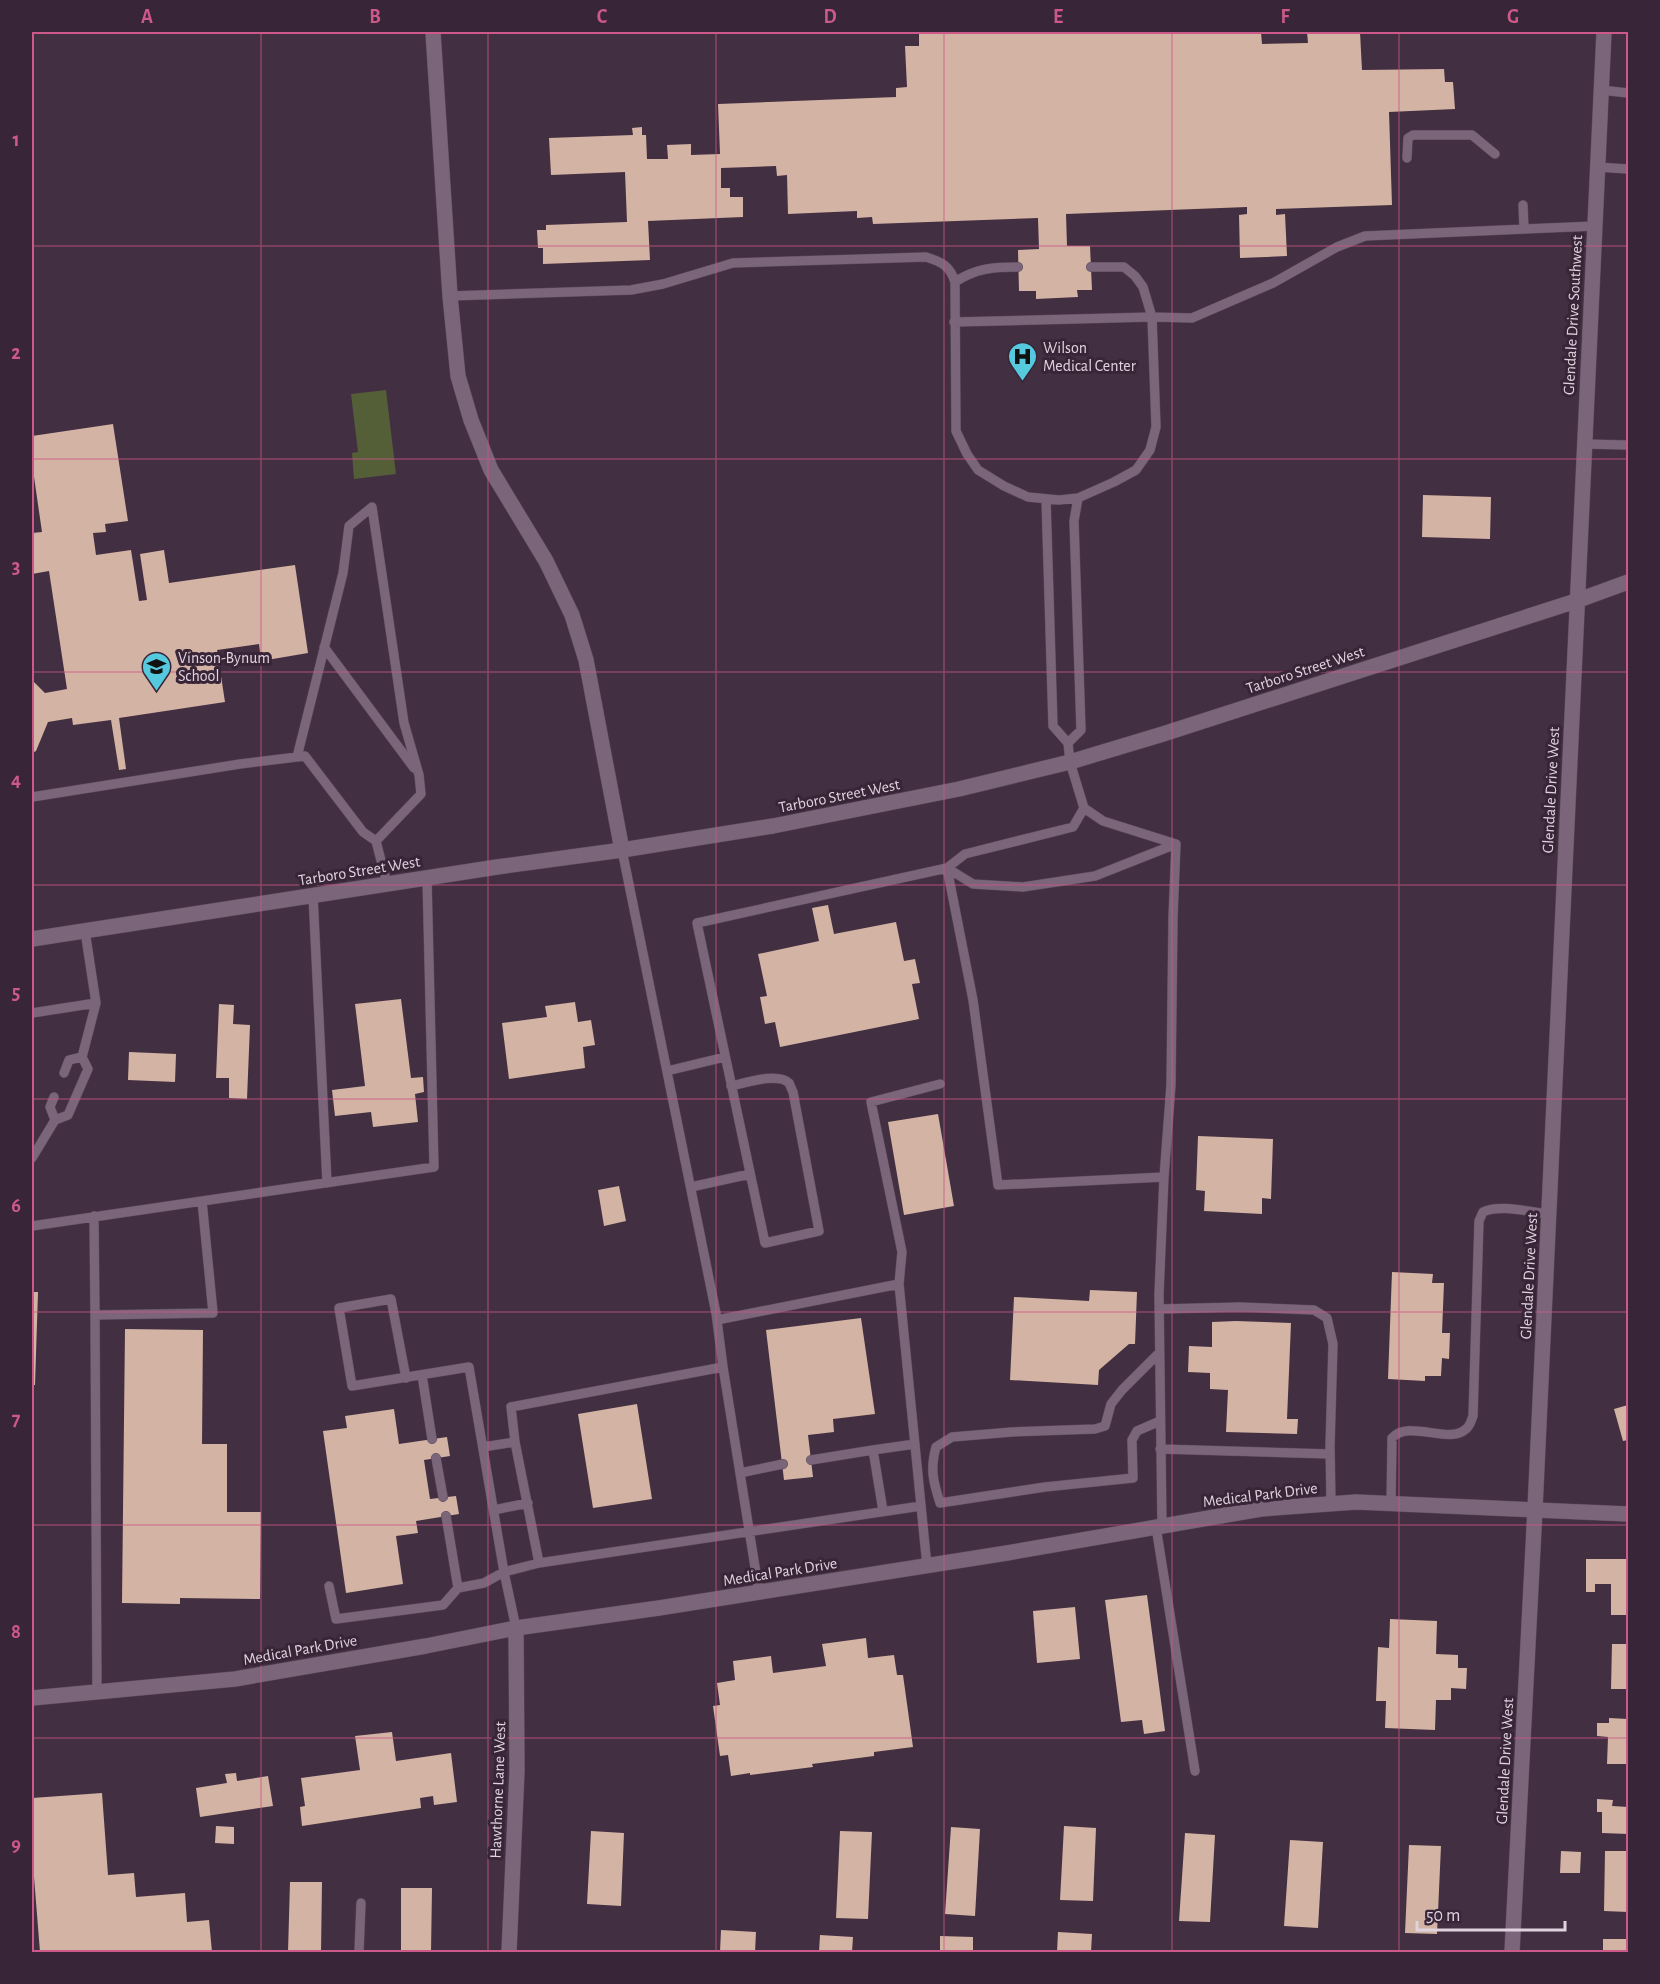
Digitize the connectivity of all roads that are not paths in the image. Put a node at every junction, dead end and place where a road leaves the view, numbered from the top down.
1 (434, 32) edge
2 (1604, 32) edge
3 (1601, 90) junction
4 (1629, 93) edge
5 (1495, 154) dead end
6 (1407, 158) dead end
7 (1597, 167) junction
8 (1629, 169) edge
9 (1523, 205) dead end
10 (1594, 226) junction
11 (1524, 229) junction
12 (1018, 267) dead end
13 (1091, 267) dead end
14 (955, 282) junction
15 (450, 296) junction
16 (1152, 317) junction
17 (954, 321) junction
18 (1584, 444) junction
19 (1629, 445) edge
20 (1078, 498) junction
21 (1046, 499) junction
22 (1629, 582) edge
23 (1576, 601) junction
24 (324, 647) junction
25 (1068, 743) junction
26 (297, 757) junction
27 (1070, 762) junction
28 (419, 775) junction
29 (32, 797) edge
30 (1084, 808) junction
31 (376, 841) junction
32 (1176, 844) junction
33 (622, 850) junction
34 (947, 868) junction
35 (427, 878) junction
36 (387, 884) junction
37 (313, 895) junction
38 (86, 931) junction
39 (32, 939) edge
40 (96, 1002) junction
41 (32, 1013) edge
42 (82, 1057) junction
43 (725, 1057) junction
44 (667, 1071) junction
45 (64, 1073) dead end
46 (940, 1084) dead end
47 (731, 1086) junction
48 (54, 1097) dead end
49 (56, 1120) junction
50 (32, 1158) edge
51 (750, 1174) junction
52 (1164, 1177) junction
53 (327, 1183) junction
54 (691, 1187) junction
55 (202, 1201) junction
56 (1549, 1214) junction
57 (94, 1216) junction
58 (32, 1226) edge
59 (899, 1284) junction
60 (1159, 1309) junction
61 (95, 1315) junction
62 (717, 1320) junction
63 (1159, 1353) junction
64 (723, 1368) junction
65 (422, 1375) junction
66 (406, 1377) junction
67 (1160, 1421) junction
68 (432, 1439) dead end
69 (515, 1442) junction
70 (915, 1444) junction
71 (483, 1447) junction
72 (1160, 1449) junction
73 (873, 1450) junction
74 (1330, 1454) junction
75 (436, 1458) dead end
76 (811, 1460) dead end
77 (783, 1464) dead end
78 (740, 1473) junction
79 (443, 1497) dead end
80 (528, 1503) junction
81 (1331, 1503) junction
82 (1391, 1503) junction
83 (921, 1506) junction
84 (1535, 1509) junction
85 (494, 1510) junction
86 (883, 1512) junction
87 (1629, 1514) edge
88 (446, 1516) dead end
89 (1159, 1527) junction
90 (750, 1531) junction
91 (539, 1563) junction
92 (927, 1566) junction
93 (504, 1572) junction
94 (329, 1586) dead end
95 (458, 1588) junction
96 (759, 1592) junction
97 (516, 1628) junction
98 (97, 1692) junction
99 (32, 1698) edge
100 (1195, 1771) dead end
101 (361, 1903) dead end
102 (359, 1953) edge
103 (508, 1953) edge
104 (1512, 1953) edge

1 - 15 street
2 - 3 street, Glendale Drive Southwest
3 - 4 lane
3 - 7 street, Glendale Drive Southwest
5 - 6 lane
7 - 8 lane
7 - 10 street, Glendale Drive Southwest
9 - 11 lane
10 - 11 lane
10 - 18 street, Glendale Drive Southwest
11 - 16 lane
12 - 14 lane
13 - 16 lane
14 - 15 lane
14 - 17 lane
15 - 33 street
16 - 17 lane
16 - 20 lane
17 - 21 lane
18 - 19 lane
18 - 23 street, Glendale Drive Southwest
20 - 21 lane
20 - 25 lane
21 - 25 lane
22 - 23 street, Tarboro Street West
23 - 27 street, Tarboro Street West
23 - 56 street, Glendale Drive West
24 - 26 lane
24 - 28 lane
24 - 28 lane
25 - 27 lane
26 - 29 lane
26 - 31 lane
27 - 30 lane
27 - 33 street, Tarboro Street West
28 - 31 lane
30 - 32 lane
30 - 34 lane
31 - 36 lane
32 - 34 lane
32 - 52 lane
33 - 35 street, Tarboro Street West
33 - 44 lane
34 - 43 lane
34 - 52 lane
35 - 36 street, Tarboro Street West
35 - 53 lane
36 - 37 street, Tarboro Street West
37 - 38 street, Tarboro Street West
37 - 53 lane
38 - 39 street, Tarboro Street West
38 - 40 lane
40 - 41 lane
40 - 42 lane
42 - 45 lane
42 - 49 lane
43 - 44 lane
43 - 47 lane
44 - 54 lane
46 - 59 lane
47 - 51 lane
47 - 51 lane
48 - 49 lane
49 - 50 lane
51 - 54 lane
52 - 60 lane
53 - 55 lane
54 - 62 lane
55 - 57 lane
55 - 61 lane
56 - 82 lane
56 - 84 street, Glendale Drive West
57 - 58 lane
57 - 61 lane
59 - 62 lane
59 - 70 lane
60 - 63 lane
60 - 74 lane
61 - 98 lane
62 - 64 lane
63 - 67 lane
63 - 67 lane
64 - 69 lane
64 - 78 lane
65 - 66 lane
65 - 68 lane
65 - 71 lane
66 - 66 lane
67 - 72 lane
69 - 71 lane
69 - 80 lane
70 - 73 lane
70 - 83 lane
71 - 85 lane
72 - 74 lane
72 - 89 lane
73 - 76 lane
73 - 86 lane
74 - 81 lane
75 - 79 lane
77 - 78 lane
78 - 90 lane
80 - 85 lane
80 - 91 lane
81 - 82 street, Medical Park Drive
81 - 89 street, Medical Park Drive
82 - 84 street, Medical Park Drive
83 - 86 lane
83 - 92 lane
84 - 87 street, Medical Park Drive
84 - 104 street, Glendale Drive West
85 - 93 lane
86 - 90 lane
88 - 95 lane
89 - 92 street, Medical Park Drive
89 - 100 lane
90 - 91 lane
90 - 96 lane
91 - 93 lane
92 - 96 street, Medical Park Drive
93 - 95 lane
93 - 97 lane
94 - 95 lane
96 - 97 street, Medical Park Drive
97 - 98 street, Medical Park Drive
97 - 103 street, Hawthorne Lane West
98 - 99 street, Medical Park Drive
101 - 102 lane

